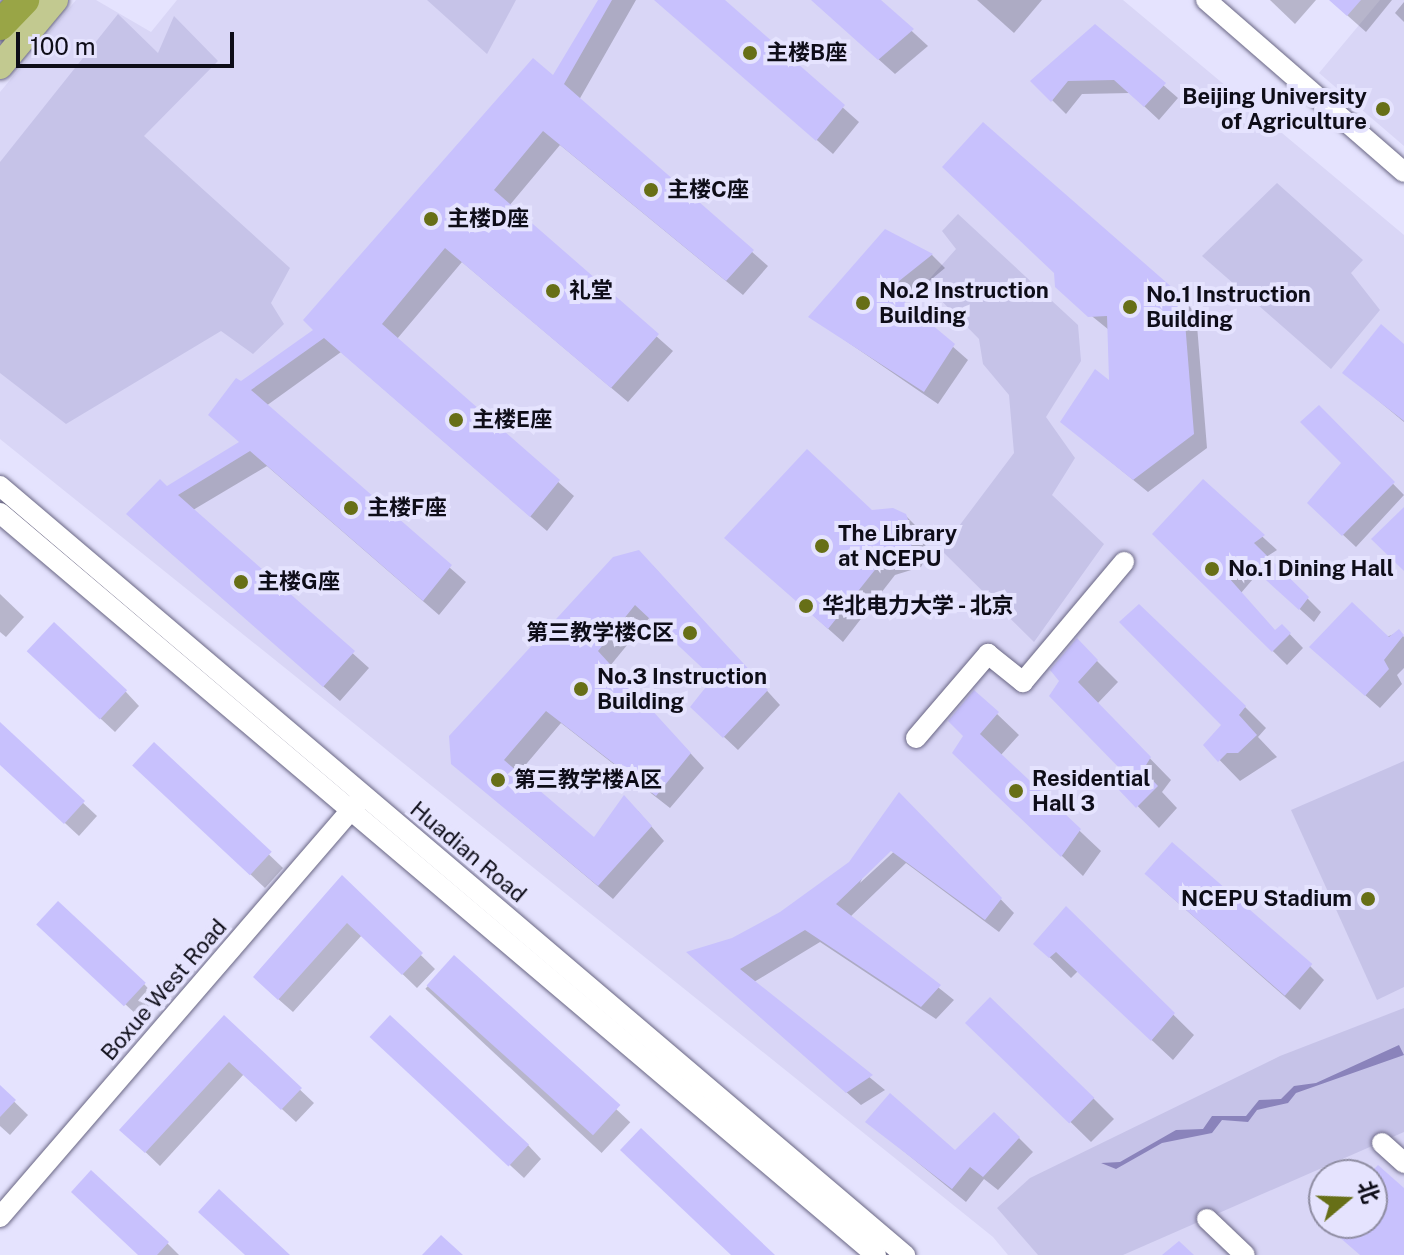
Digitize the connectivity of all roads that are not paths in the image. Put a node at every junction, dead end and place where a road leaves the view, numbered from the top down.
1 (24, 0) edge
2 (55, 0) edge
3 (1206, 0) edge
4 (0, 25) edge
5 (0, 66) edge
6 (1404, 172) edge
7 (0, 486) edge
8 (0, 513) edge
9 (1124, 562) dead end
10 (916, 738) dead end
11 (357, 803) junction
12 (1382, 1143) dead end
13 (1404, 1163) edge
14 (0, 1217) edge
15 (1207, 1219) dead end
16 (876, 1255) edge
17 (905, 1255) edge
18 (1245, 1255) edge

1 - 4 highway
2 - 5 main road
3 - 6 street
7 - 11 street, Huadian Road
8 - 11 street, Huadian Road
9 - 10 street
11 - 14 street, Boxue West Road
11 - 16 street, Huadian Road
11 - 17 street, Huadian Road
12 - 13 street
15 - 18 street

